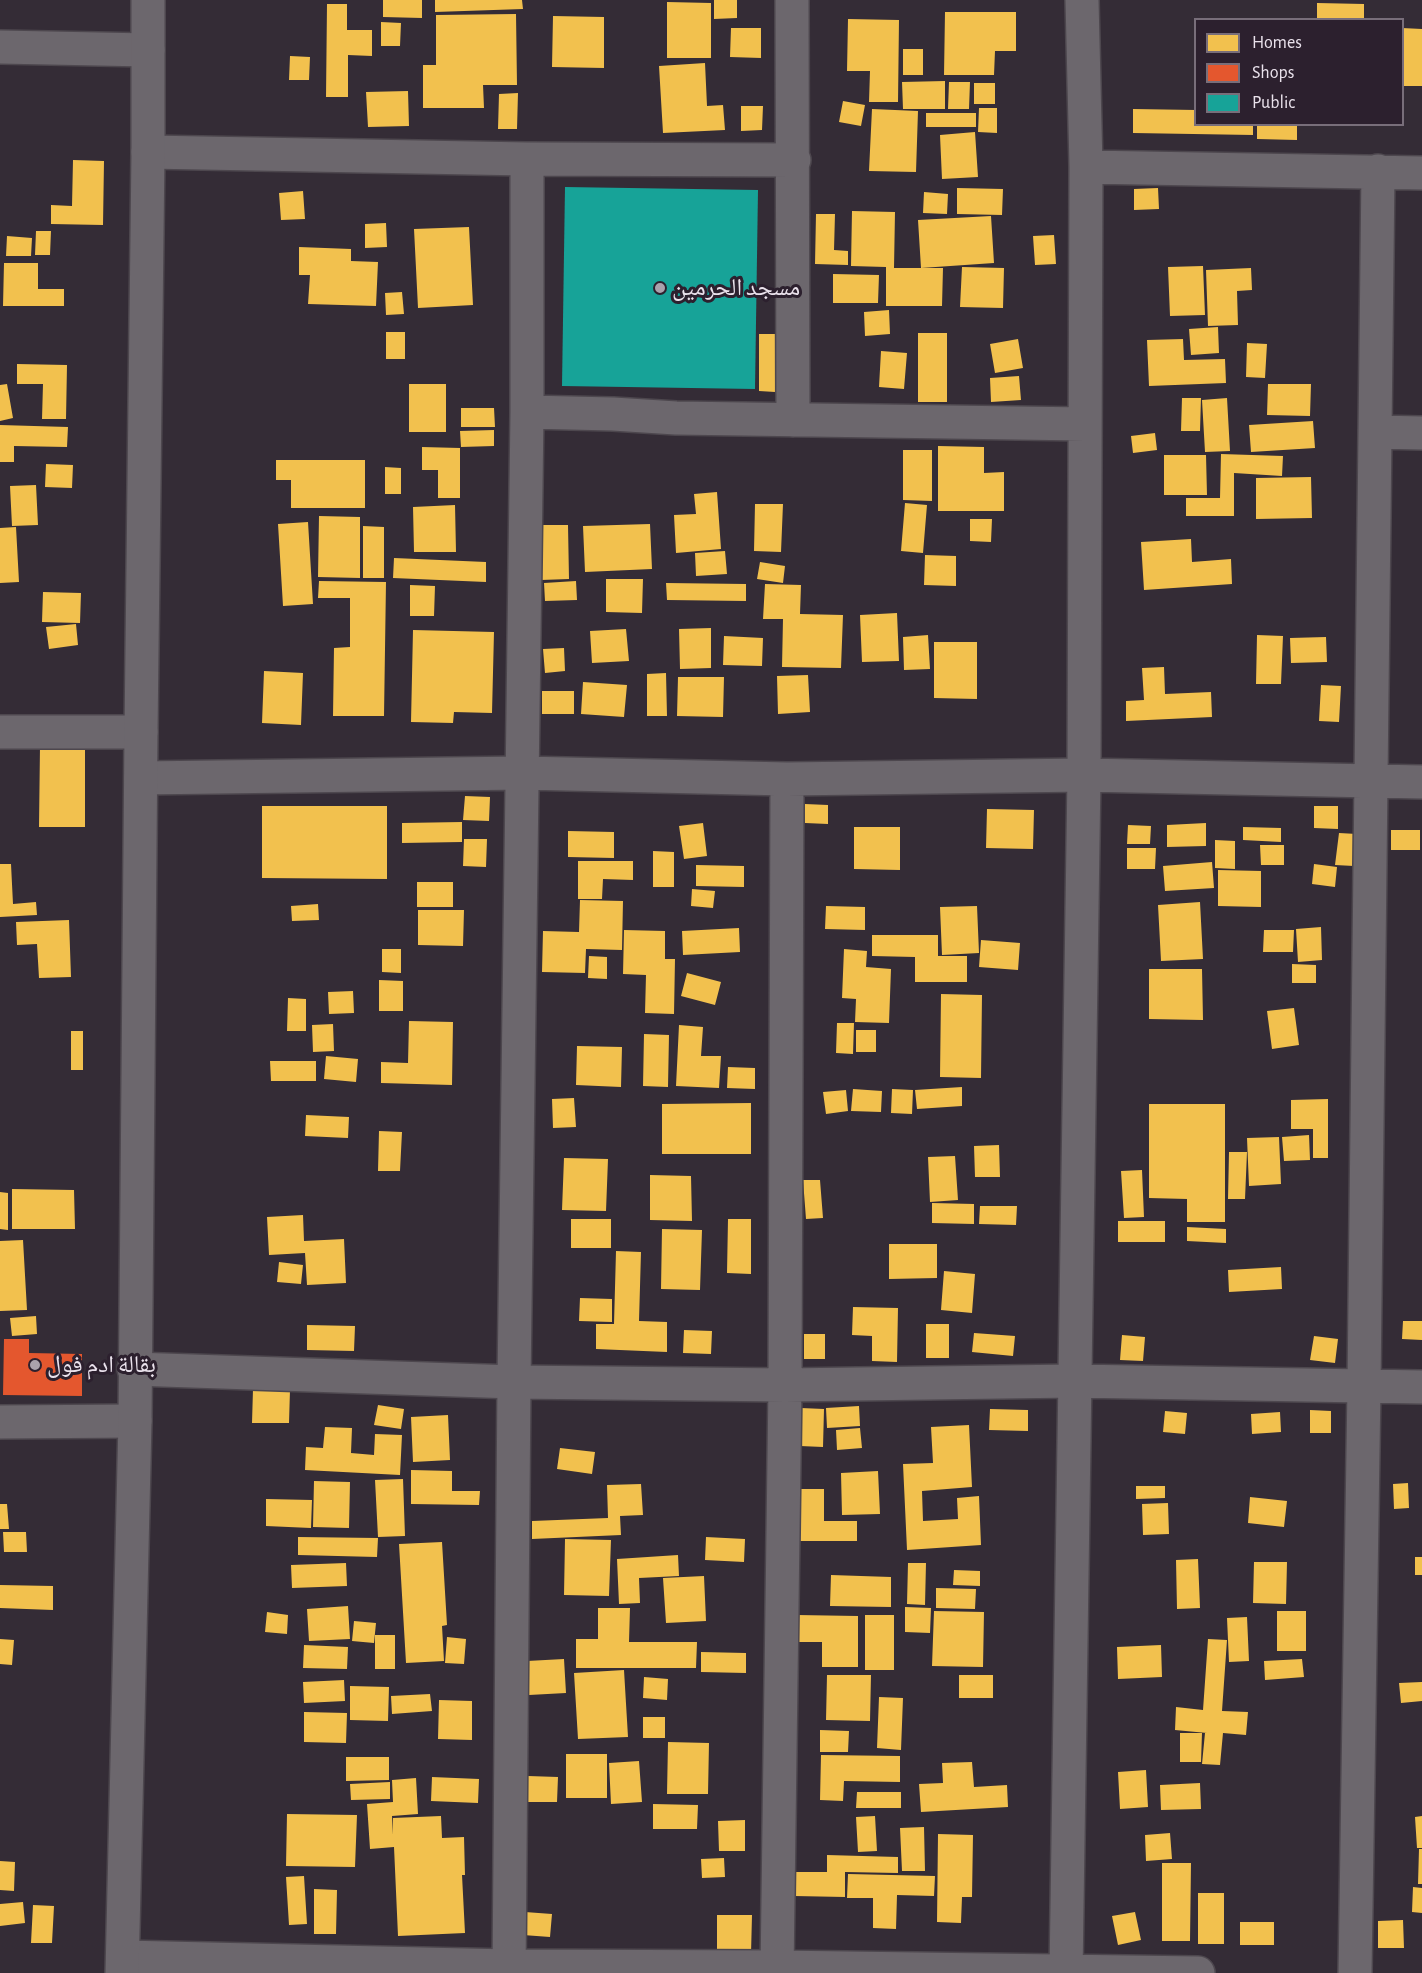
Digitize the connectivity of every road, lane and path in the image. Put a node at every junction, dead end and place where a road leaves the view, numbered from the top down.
1 (148, 0) edge
2 (792, 0) edge
3 (1082, 0) edge
4 (0, 47) edge
5 (147, 50) junction
6 (148, 152) junction
7 (527, 159) junction
8 (794, 160) junction
9 (1086, 167) junction
10 (1378, 171) junction
11 (1422, 173) edge
12 (527, 412) junction
13 (794, 420) junction
14 (1085, 424) junction
15 (1375, 432) junction
16 (1422, 433) edge
17 (0, 732) edge
18 (141, 732) junction
19 (523, 773) junction
20 (1084, 776) junction
21 (141, 778) junction
22 (787, 779) junction
23 (1371, 781) junction
24 (1422, 782) edge
25 (134, 1369) junction
26 (1074, 1381) junction
27 (514, 1382) junction
28 (785, 1385) junction
29 (1364, 1386) junction
30 (1422, 1387) edge
31 (135, 1421) junction
32 (0, 1422) edge
33 (122, 1965) edge
34 (509, 1970) edge
35 (777, 1970) edge
36 (1066, 1972) edge
37 (1198, 1973) edge
38 (1355, 1973) edge

1 - 5 street
2 - 8 street
3 - 9 street
4 - 5 street
5 - 6 street
6 - 7 street
6 - 18 street
7 - 8 street
7 - 12 street
8 - 13 street
9 - 10 street
9 - 14 street
10 - 11 street
10 - 15 street
12 - 13 street
12 - 19 street
13 - 14 street
14 - 20 street
15 - 16 street
15 - 23 street
17 - 18 street
18 - 21 street
19 - 21 street
19 - 22 street
19 - 27 street
20 - 22 street
20 - 23 street
20 - 26 street
21 - 25 street
22 - 28 street
23 - 24 street
23 - 29 street
25 - 27 street
25 - 31 street
26 - 28 street
26 - 29 street
26 - 36 street
27 - 28 street
27 - 34 street
28 - 35 street
29 - 30 street
29 - 38 street
31 - 32 street
31 - 33 street
33 - 34 street
34 - 35 street
35 - 36 street
36 - 37 street

